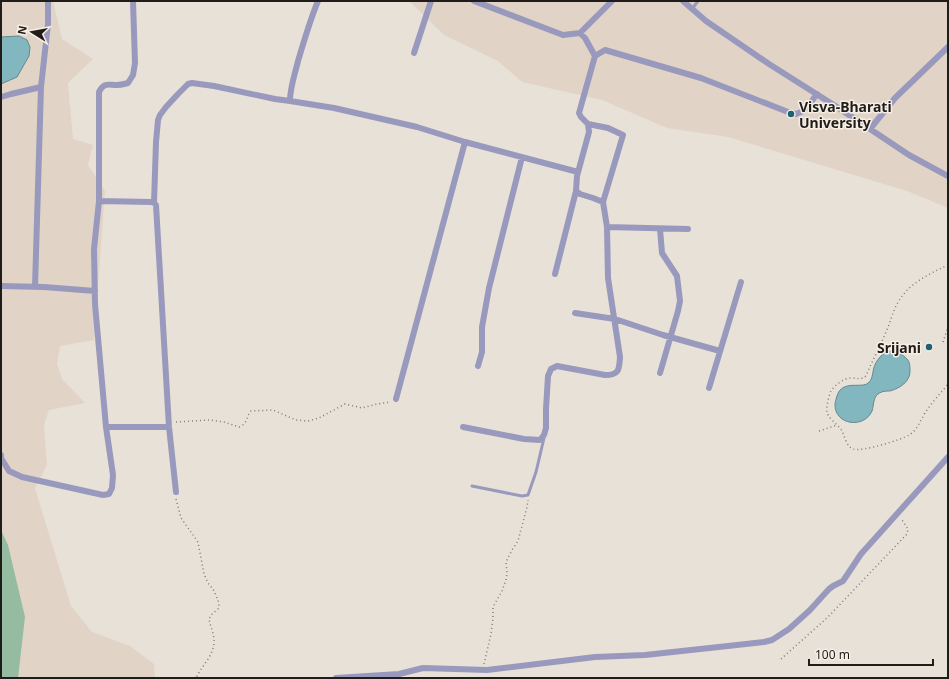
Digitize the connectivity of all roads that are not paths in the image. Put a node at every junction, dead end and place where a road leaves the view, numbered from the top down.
1 (48, 1) edge
2 (133, 1) edge
3 (318, 1) edge
4 (431, 1) edge
5 (474, 1) edge
6 (612, 1) edge
7 (683, 1) edge
8 (698, 1) edge
9 (692, 9) junction
10 (580, 33) junction
11 (948, 47) edge
12 (414, 53) dead end
13 (595, 56) junction
14 (41, 87) junction
15 (817, 94) junction
16 (1, 97) edge
17 (290, 101) junction
18 (588, 124) junction
19 (870, 129) junction
20 (465, 142) junction
21 (522, 157) junction
22 (578, 172) junction
23 (948, 176) edge
24 (576, 191) junction
25 (99, 201) junction
26 (603, 202) junction
27 (154, 203) junction
28 (607, 228) junction
29 (660, 229) junction
30 (688, 229) dead end
31 (555, 274) dead end
32 (741, 282) dead end
33 (1, 286) edge
34 (35, 287) junction
35 (95, 291) junction
36 (575, 313) dead end
37 (615, 319) junction
38 (671, 337) junction
39 (720, 351) junction
40 (478, 366) dead end
41 (660, 373) dead end
42 (709, 388) dead end
43 (396, 399) road end
44 (169, 425) junction
45 (106, 427) junction
46 (463, 427) dead end
47 (544, 435) junction
48 (1, 455) edge
49 (948, 457) edge
50 (472, 486) dead end
51 (176, 492) road end
52 (336, 678) edge

1 - 14 street
2 - 25 street
3 - 17 street
4 - 12 street
5 - 10 street
6 - 10 street
7 - 9 street
8 - 9 lane
9 - 15 street
10 - 13 street
11 - 19 street
13 - 15 street
13 - 18 street
14 - 16 street
14 - 34 street
15 - 19 street
17 - 20 street
17 - 27 street
18 - 22 street
18 - 26 street
19 - 23 street
20 - 21 street
20 - 43 street
21 - 22 street
21 - 40 street
22 - 24 street
24 - 26 street
24 - 31 street
25 - 27 street
25 - 35 street
26 - 28 street
27 - 44 street
28 - 29 street
28 - 37 street
29 - 30 street
29 - 38 street
32 - 39 street
33 - 34 street
34 - 35 street
35 - 45 street
36 - 37 street
37 - 38 street
37 - 47 street
38 - 39 street
38 - 41 street
39 - 42 street
44 - 45 street
44 - 51 street
45 - 48 street
46 - 47 street
47 - 50 lane
49 - 52 street

